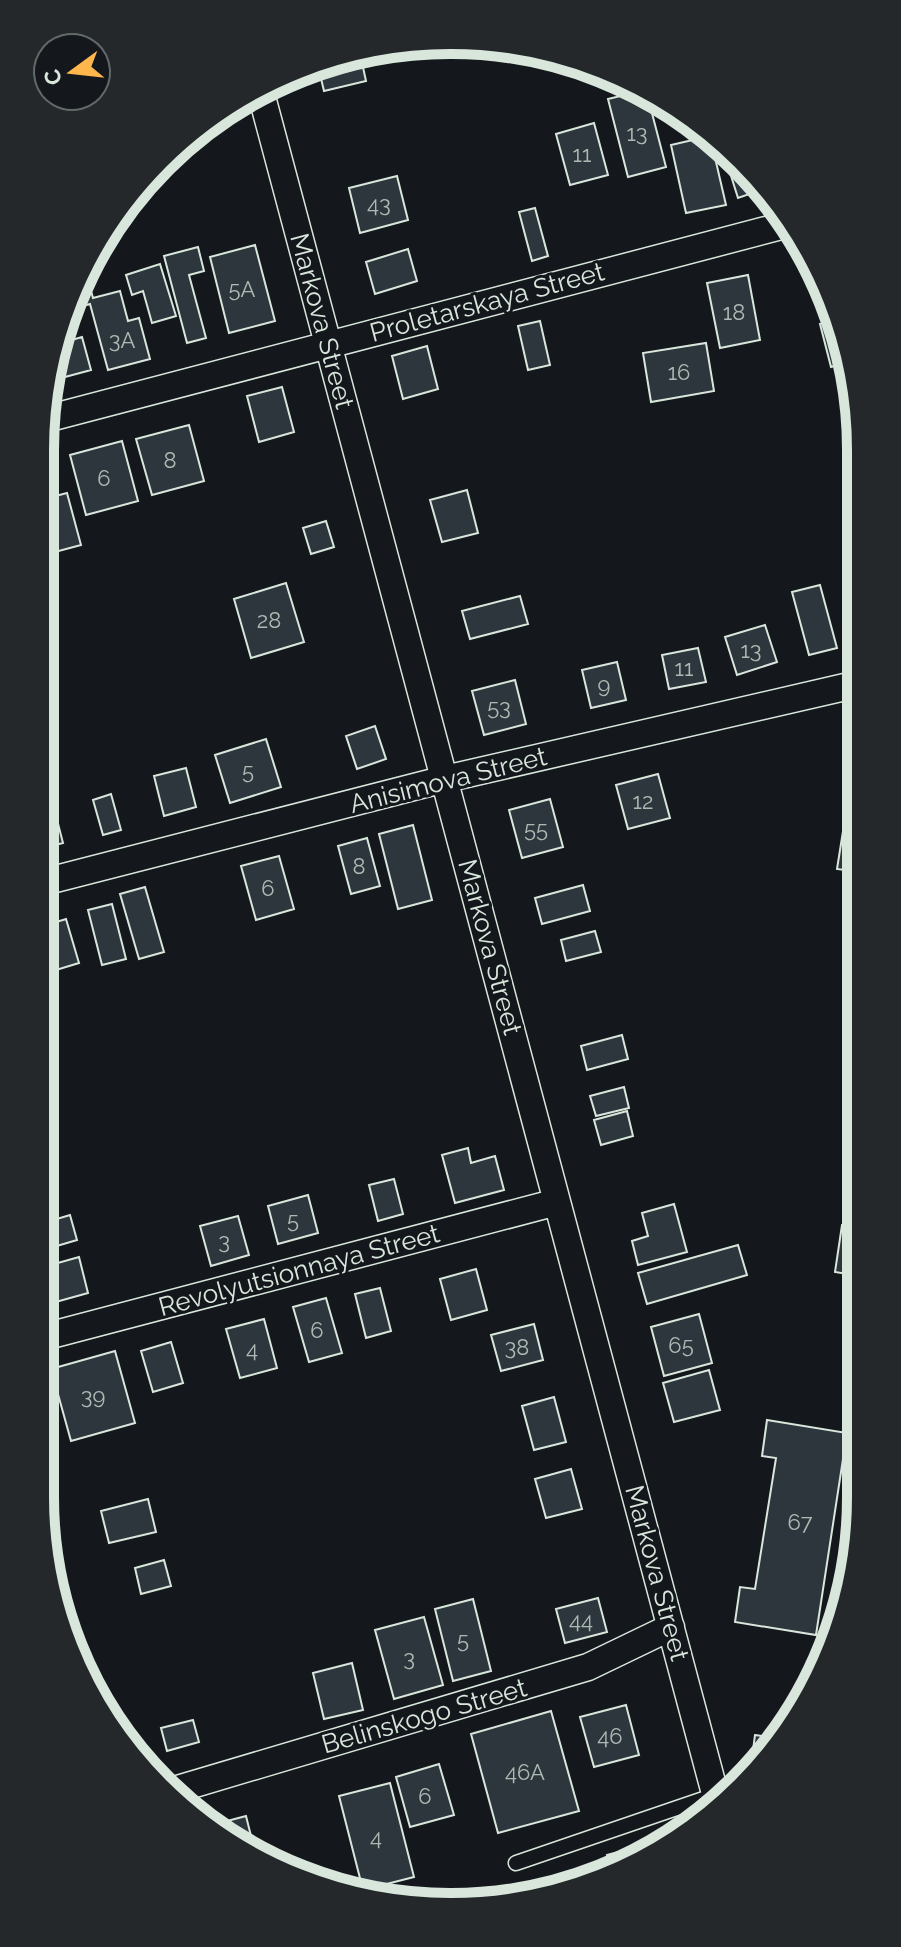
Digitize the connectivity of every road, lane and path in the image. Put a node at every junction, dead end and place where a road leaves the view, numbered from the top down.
1 (263, 101) edge
2 (778, 227) edge
3 (328, 343) junction
4 (56, 416) edge
5 (847, 687) edge
6 (445, 779) junction
7 (54, 879) edge
8 (557, 1202) junction
9 (54, 1334) edge
10 (671, 1627) junction
11 (181, 1788) edge
12 (715, 1793) edge
13 (703, 1802) edge
14 (516, 1863) dead end

1 - 3 street, Markova Street
2 - 3 street, Proletarskaya Street
3 - 4 street, Proletarskaya Street
3 - 6 street, Markova Street
5 - 6 street, Anisimova Street
6 - 7 street, Anisimova Street
6 - 8 street, Markova Street
8 - 9 street, Revolyutsionnaya Street
8 - 10 street, Markova Street
10 - 11 street, Belinskogo Street
10 - 12 street, Markova Street
13 - 14 lane

